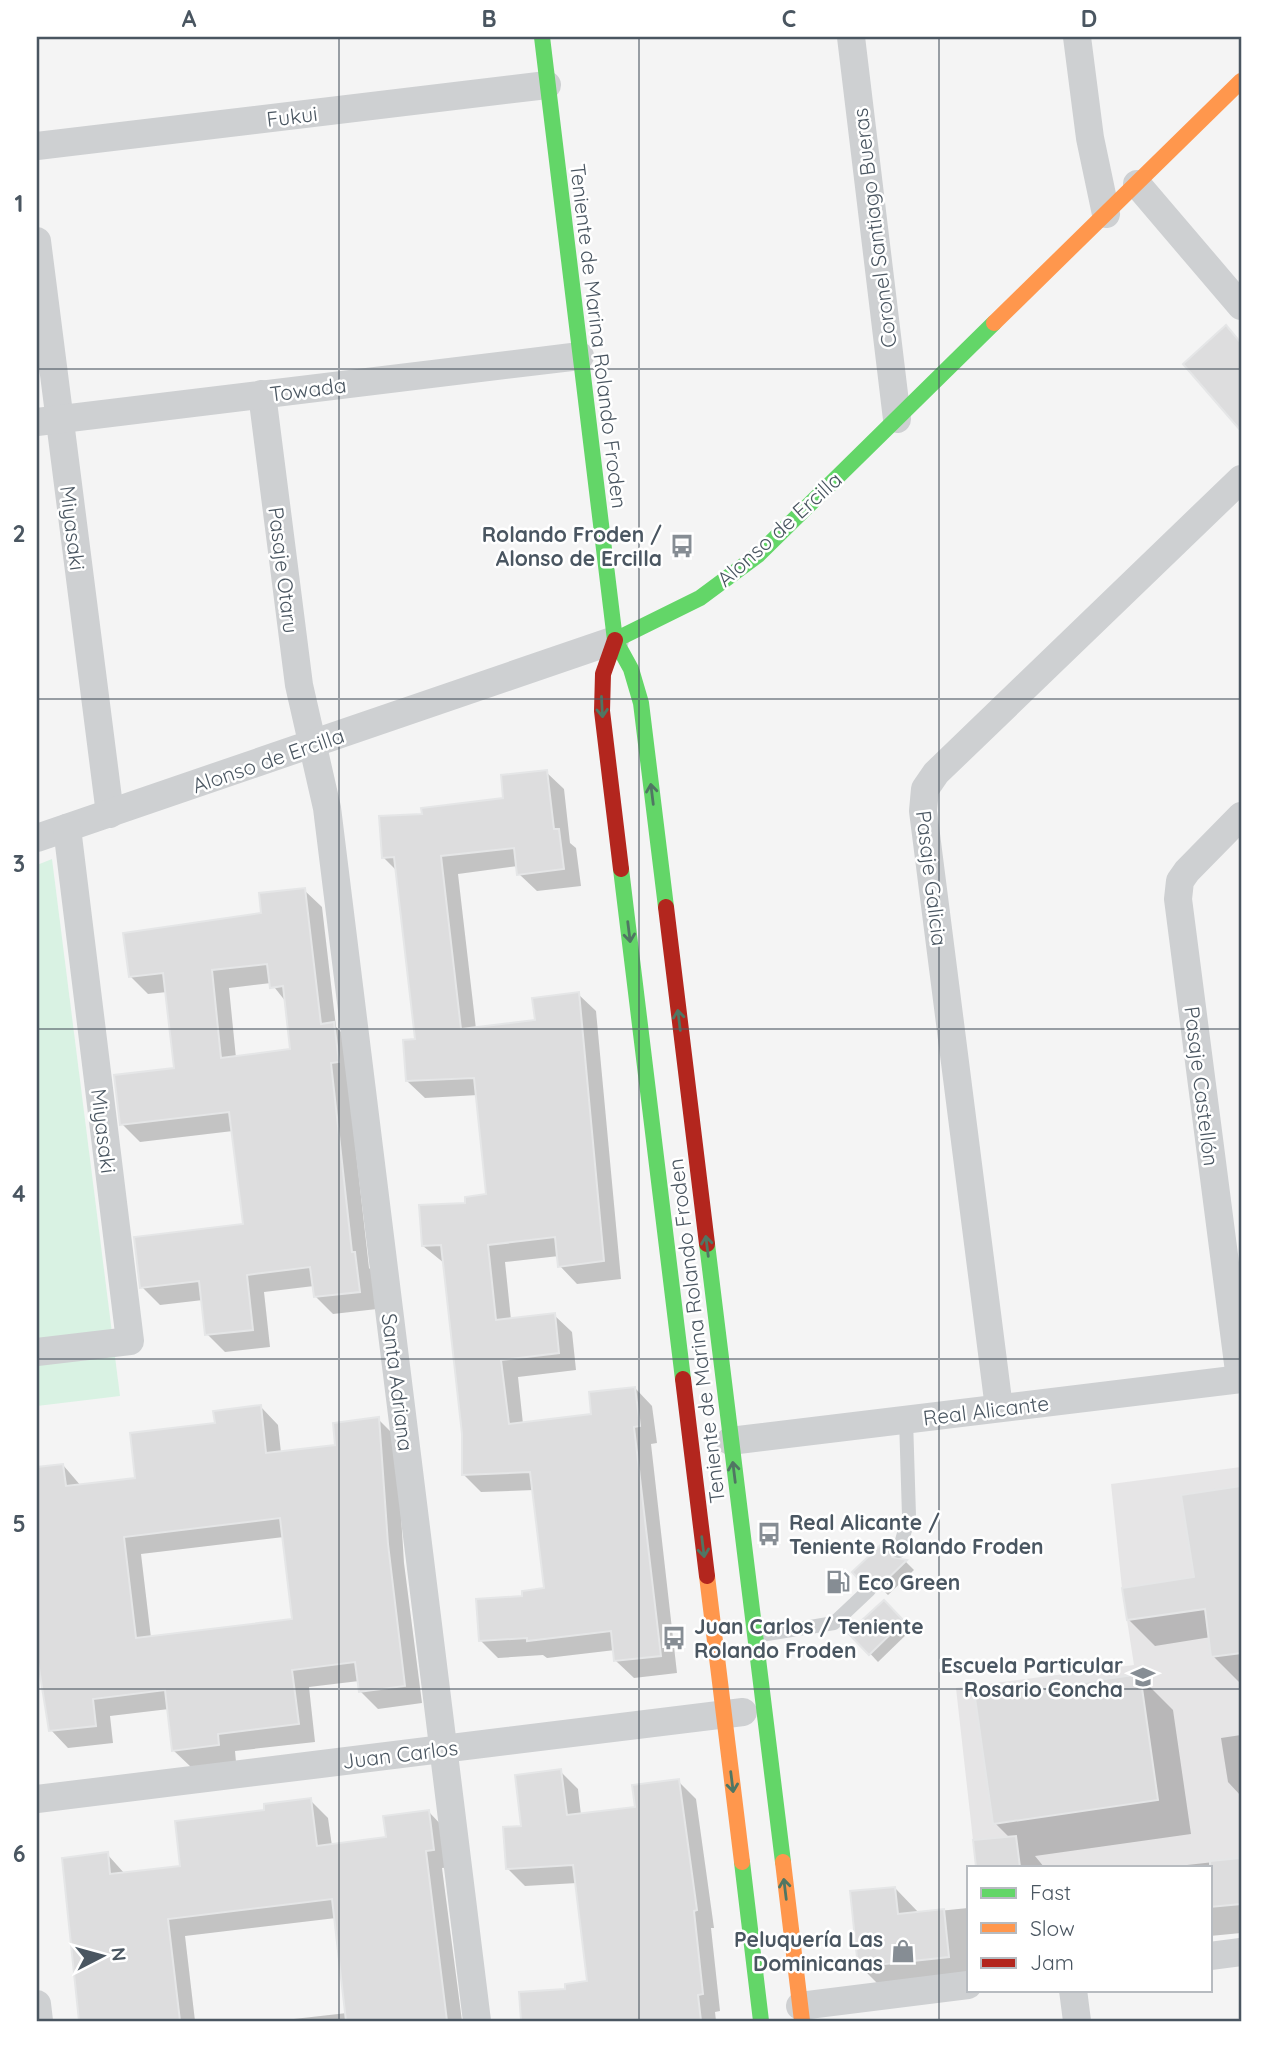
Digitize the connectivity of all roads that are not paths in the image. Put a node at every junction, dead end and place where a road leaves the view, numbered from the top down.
1 (542, 37) edge
2 (852, 37) edge
3 (1077, 37) edge
4 (1241, 81) edge
5 (547, 85) junction
6 (37, 146) edge
7 (1137, 184) junction
8 (1106, 214) junction
9 (37, 241) edge
10 (1241, 306) edge
11 (580, 356) junction
12 (261, 394) junction
13 (897, 419) junction
14 (48, 421) edge
15 (1241, 479) edge
16 (615, 640) junction
17 (313, 745) junction
18 (110, 814) junction
19 (1241, 817) edge
20 (66, 828) junction
21 (37, 838) edge
22 (37, 1352) edge
23 (1241, 1379) edge
24 (999, 1408) junction
25 (906, 1419) junction
26 (730, 1441) junction
27 (899, 1551) dead end
28 (869, 1590) dead end
29 (755, 1637) junction
30 (763, 1710) junction
31 (723, 1715) junction
32 (444, 1749) junction
33 (37, 1799) edge
34 (1241, 1952) edge
35 (1212, 1956) edge
36 (967, 1985) edge
37 (1073, 1992) edge
38 (37, 2004) edge
39 (801, 2013) edge
40 (39, 2021) edge
41 (477, 2021) edge
42 (761, 2021) edge
43 (1077, 2021) edge

1 - 5 street, Teniente de Marina Rolando Froden
2 - 13 street, Coronel Santiago Bueras
3 - 8 street
4 - 7 street, Alonso de Ercilla
5 - 6 street, Fukui
5 - 11 street, Teniente de Marina Rolando Froden
7 - 8 street, Alonso de Ercilla
7 - 10 street
8 - 13 street, Alonso de Ercilla
9 - 14 street, Miyasaki
11 - 12 street, Towada
11 - 16 street, Teniente de Marina Rolando Froden
12 - 14 street, Towada
12 - 17 street, Pasaje Otaru
13 - 16 street, Alonso de Ercilla
14 - 18 street, Miyasaki
15 - 24 street, Pasaje Galicia
16 - 17 street, Alonso de Ercilla
26 -> 16 street, Teniente de Marina Rolando Froden
16 -> 31 street, Teniente de Marina Rolando Froden
17 - 18 street, Alonso de Ercilla
17 - 32 street, Santa Adriana
18 - 20 street, Alonso de Ercilla
19 - 23 street, Pasaje Castellón
20 - 21 street, Alonso de Ercilla
20 - 22 street, Miyasaki
23 - 24 street, Real Alicante
24 - 25 street, Real Alicante
25 - 26 street, Real Alicante
25 - 27 lane
29 -> 26 street, Teniente de Marina Rolando Froden
28 - 29 lane
29 - 30 street, Teniente de Marina Rolando Froden
30 - 31 street, Juan Carlos
39 -> 30 street, Teniente de Marina Rolando Froden
31 - 32 street, Juan Carlos
31 -> 42 street, Teniente de Marina Rolando Froden
32 - 33 street, Juan Carlos
32 - 41 street, Santa Adriana
34 - 35 street
36 - 39 street
37 - 43 street
38 - 40 street

